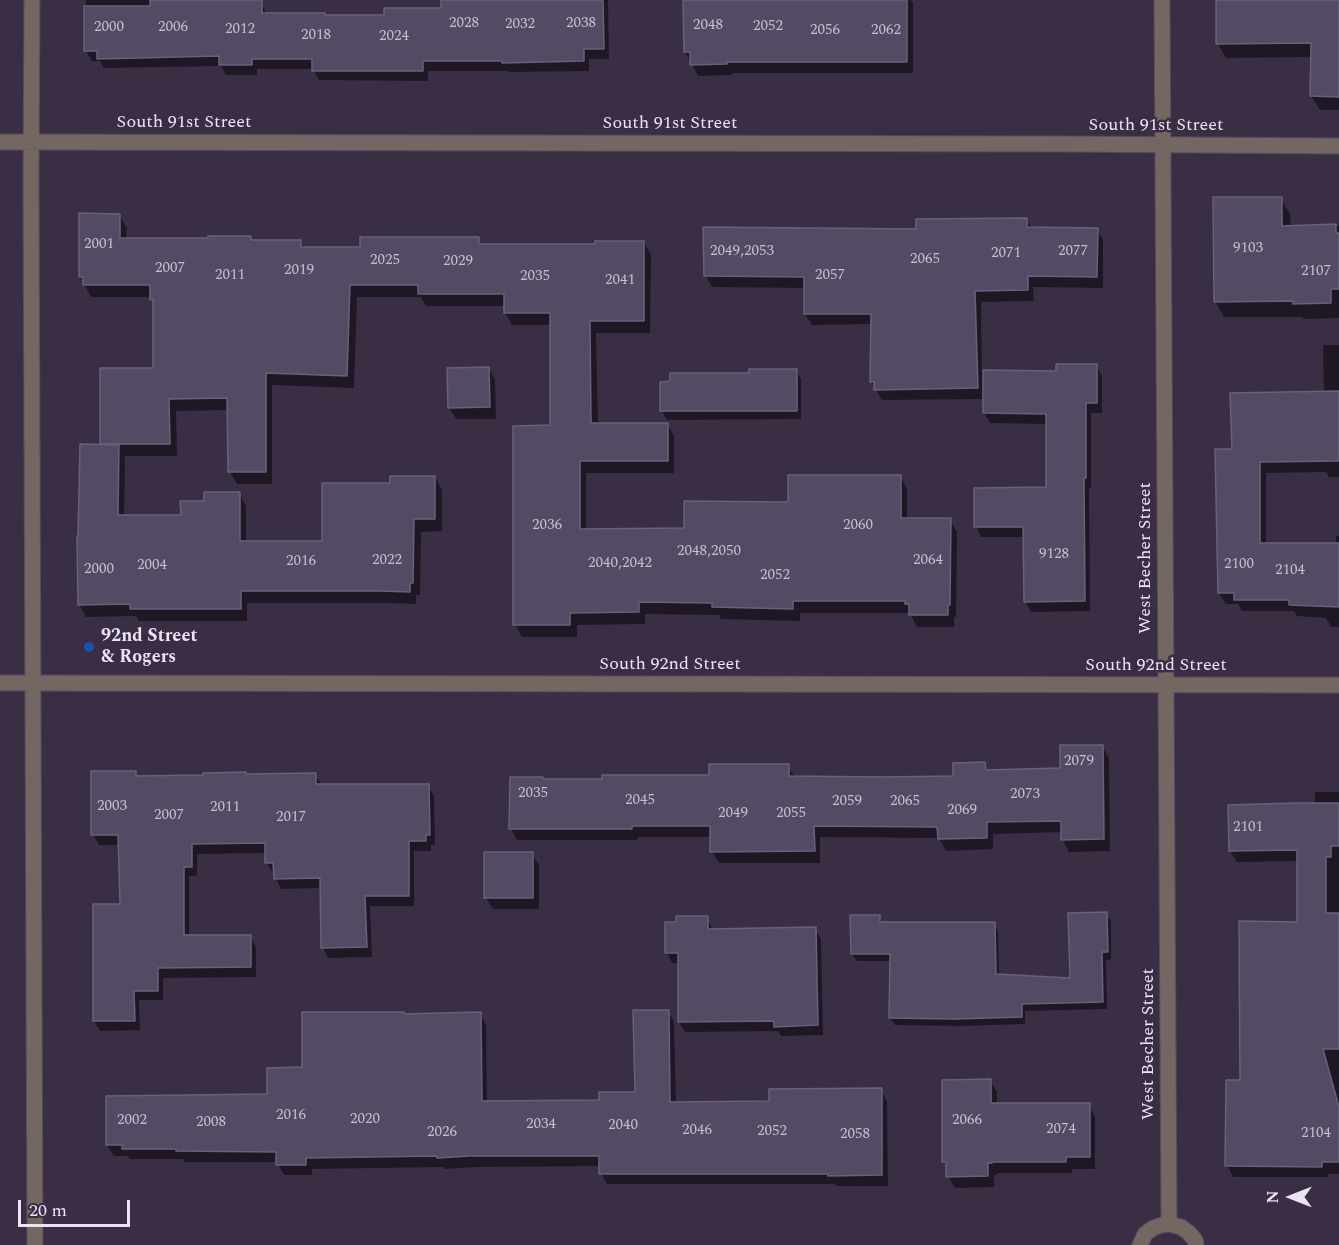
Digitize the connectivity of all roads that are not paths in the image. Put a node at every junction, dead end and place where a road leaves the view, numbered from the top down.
1 (32, 0) edge
2 (1162, 0) edge
3 (0, 142) edge
4 (31, 142) junction
5 (1163, 146) junction
6 (1339, 146) edge
7 (0, 683) edge
8 (33, 683) junction
9 (1166, 686) junction
10 (1339, 686) edge
11 (1169, 1224) junction
12 (35, 1245) edge
13 (1140, 1245) edge
14 (1196, 1245) edge

1 - 4 street
2 - 5 street, West Becher Street
3 - 4 street, South 91st Street
4 - 5 street, South 91st Street
4 - 8 street
5 - 6 street, South 91st Street
5 - 9 street, West Becher Street
7 - 8 street, South 92nd Street
8 - 9 street, South 92nd Street
8 - 12 street
9 - 10 street, South 92nd Street
9 - 11 street, West Becher Street
11 - 13 street
11 - 14 street

